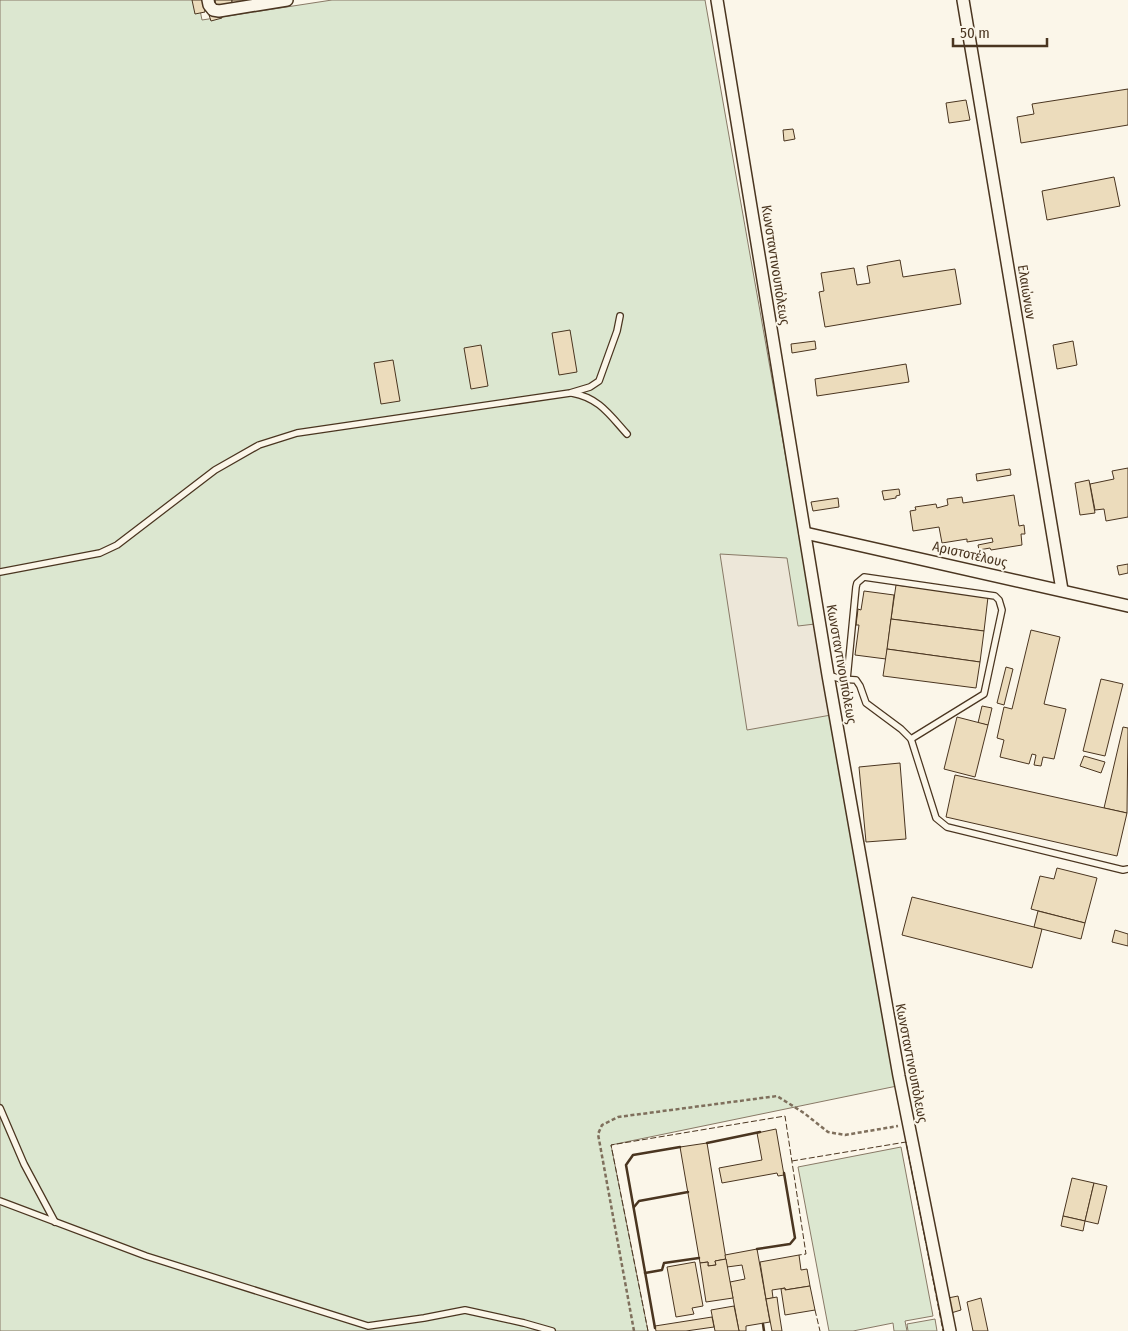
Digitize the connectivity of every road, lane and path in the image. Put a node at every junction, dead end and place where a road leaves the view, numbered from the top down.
1 (208, 0) edge
2 (287, 0) edge
3 (717, 0) edge
4 (963, 0) edge
5 (620, 316) dead end
6 (570, 393) junction
7 (627, 434) dead end
8 (805, 533) junction
9 (0, 572) edge
10 (1062, 590) junction
11 (1128, 606) edge
12 (828, 675) junction
13 (846, 679) junction
14 (911, 740) junction
15 (1128, 869) edge
16 (0, 1108) edge
17 (908, 1124) junction
18 (0, 1201) edge
19 (55, 1222) junction
20 (368, 1326) junction
21 (374, 1331) edge
22 (552, 1331) edge
23 (634, 1331) edge
24 (950, 1331) edge

1 - 2 street
3 - 8 street, Κωνσταντινουπόλεως
4 - 10 street, Ελαιώνων
5 - 6 lane
6 - 7 lane
6 - 9 lane
8 - 10 street, Αριστοτέλους
8 - 12 street, Κωνσταντινουπόλεως
10 - 11 street, Αριστοτέλους
12 - 13 lane
12 - 17 street, Κωνσταντινουπόλεως
13 - 14 lane
13 - 14 lane
14 - 15 lane
16 - 19 lane
17 - 23 path
17 - 24 street, Κωνσταντινουπόλεως
18 - 19 lane
19 - 20 lane
20 - 21 lane
20 - 22 lane

